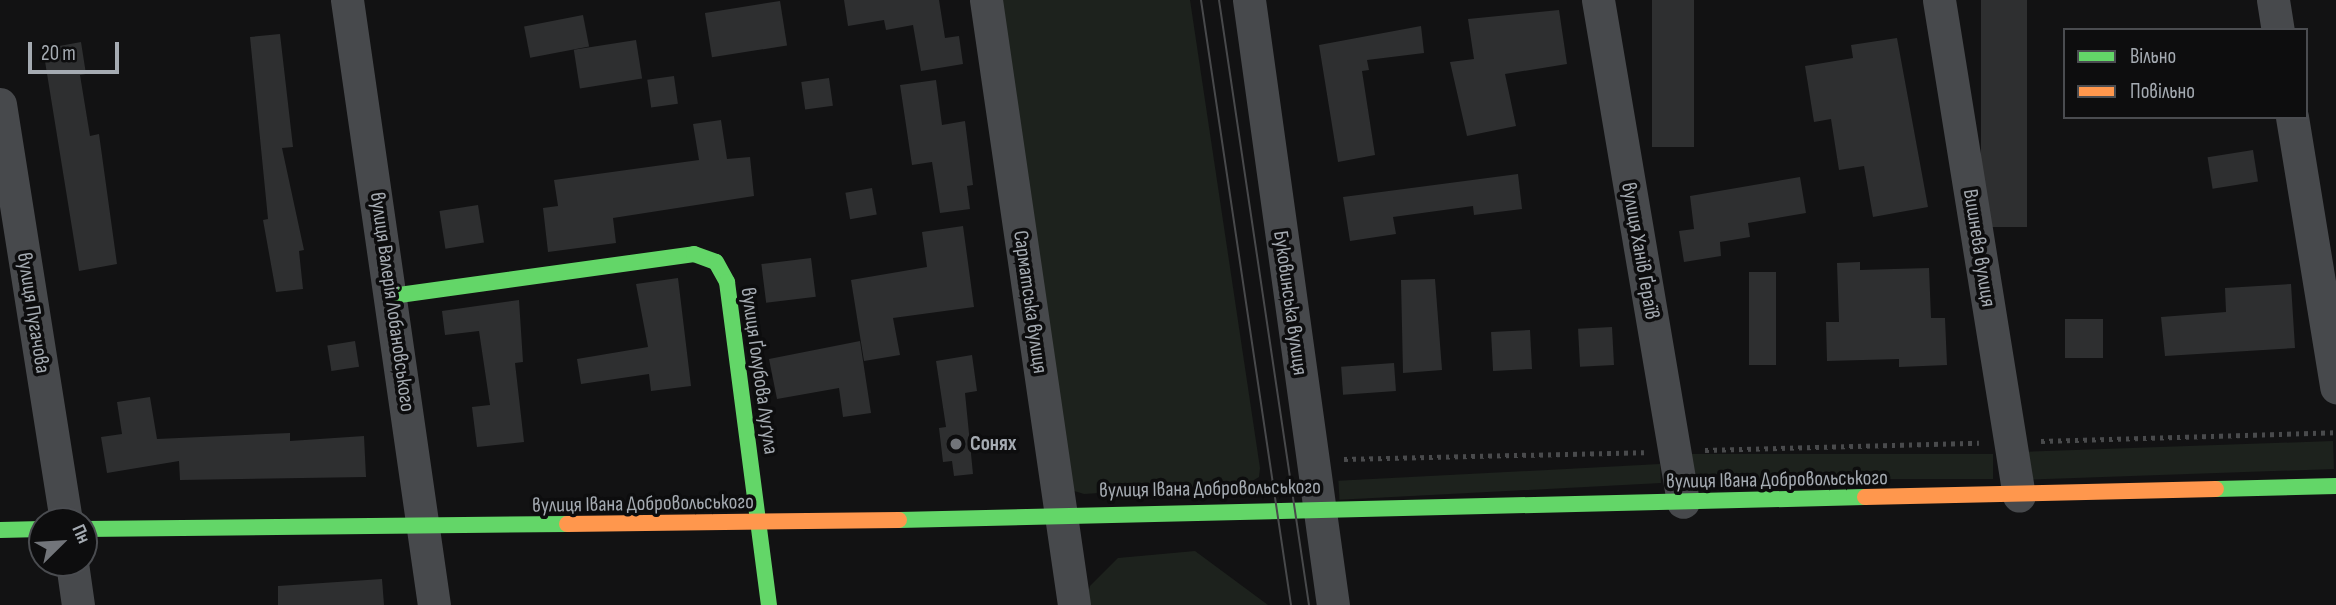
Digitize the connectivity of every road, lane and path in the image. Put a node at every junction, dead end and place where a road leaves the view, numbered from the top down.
1 (347, 0) edge
2 (986, 0) edge
3 (1249, 0) edge
4 (1598, 0) edge
5 (1939, 0) edge
6 (2273, 0) edge
7 (2278, 28) edge
8 (0, 104) edge
9 (2292, 119) edge
10 (392, 296) junction
11 (2336, 387) edge
12 (2336, 432) edge
13 (2011, 442) junction
14 (1674, 451) junction
15 (1312, 460) junction
16 (2336, 486) edge
17 (2019, 496) junction
18 (1682, 502) junction
19 (64, 507) edge
20 (1319, 508) junction
21 (1061, 514) junction
22 (758, 523) junction
23 (423, 528) junction
24 (28, 529) edge
25 (98, 529) edge
26 (0, 530) edge
27 (74, 577) edge
28 (78, 605) edge
29 (434, 605) edge
30 (769, 605) edge
31 (1074, 605) edge
32 (1333, 605) edge

1 - 10 street, вулиця Валерія Лобановського
2 - 21 street, Сарматська вулиця
3 - 15 street, Буковинська вулиця
4 - 14 street, вулиця Ханів Ґераїв
5 - 13 street, Вишнева вулиця
6 - 7 street
8 - 19 street, вулиця Пугачова
9 - 11 street
10 - 22 street, вулиця Ґолубова Луґула
10 - 23 street, вулиця Валерія Лобановського
12 - 13 path
13 - 14 path
13 - 17 street, Вишнева вулиця
14 - 15 path
14 - 18 street, вулиця Ханів Ґераїв
15 - 20 street, Буковинська вулиця
16 - 17 street, вулиця Івана Добровольського
17 - 18 street, вулиця Івана Добровольського
18 - 20 street, вулиця Івана Добровольського
20 - 21 street, вулиця Івана Добровольського
20 - 32 street, Буковинська вулиця
21 - 22 street, вулиця Івана Добровольського
21 - 31 street, Сарматська вулиця
22 - 23 street, вулиця Івана Добровольського
22 - 30 street, вулиця Ґолубова Луґула
23 - 25 street, вулиця Івана Добровольського
23 - 29 street, вулиця Валерія Лобановського
24 - 26 street
27 - 28 street

